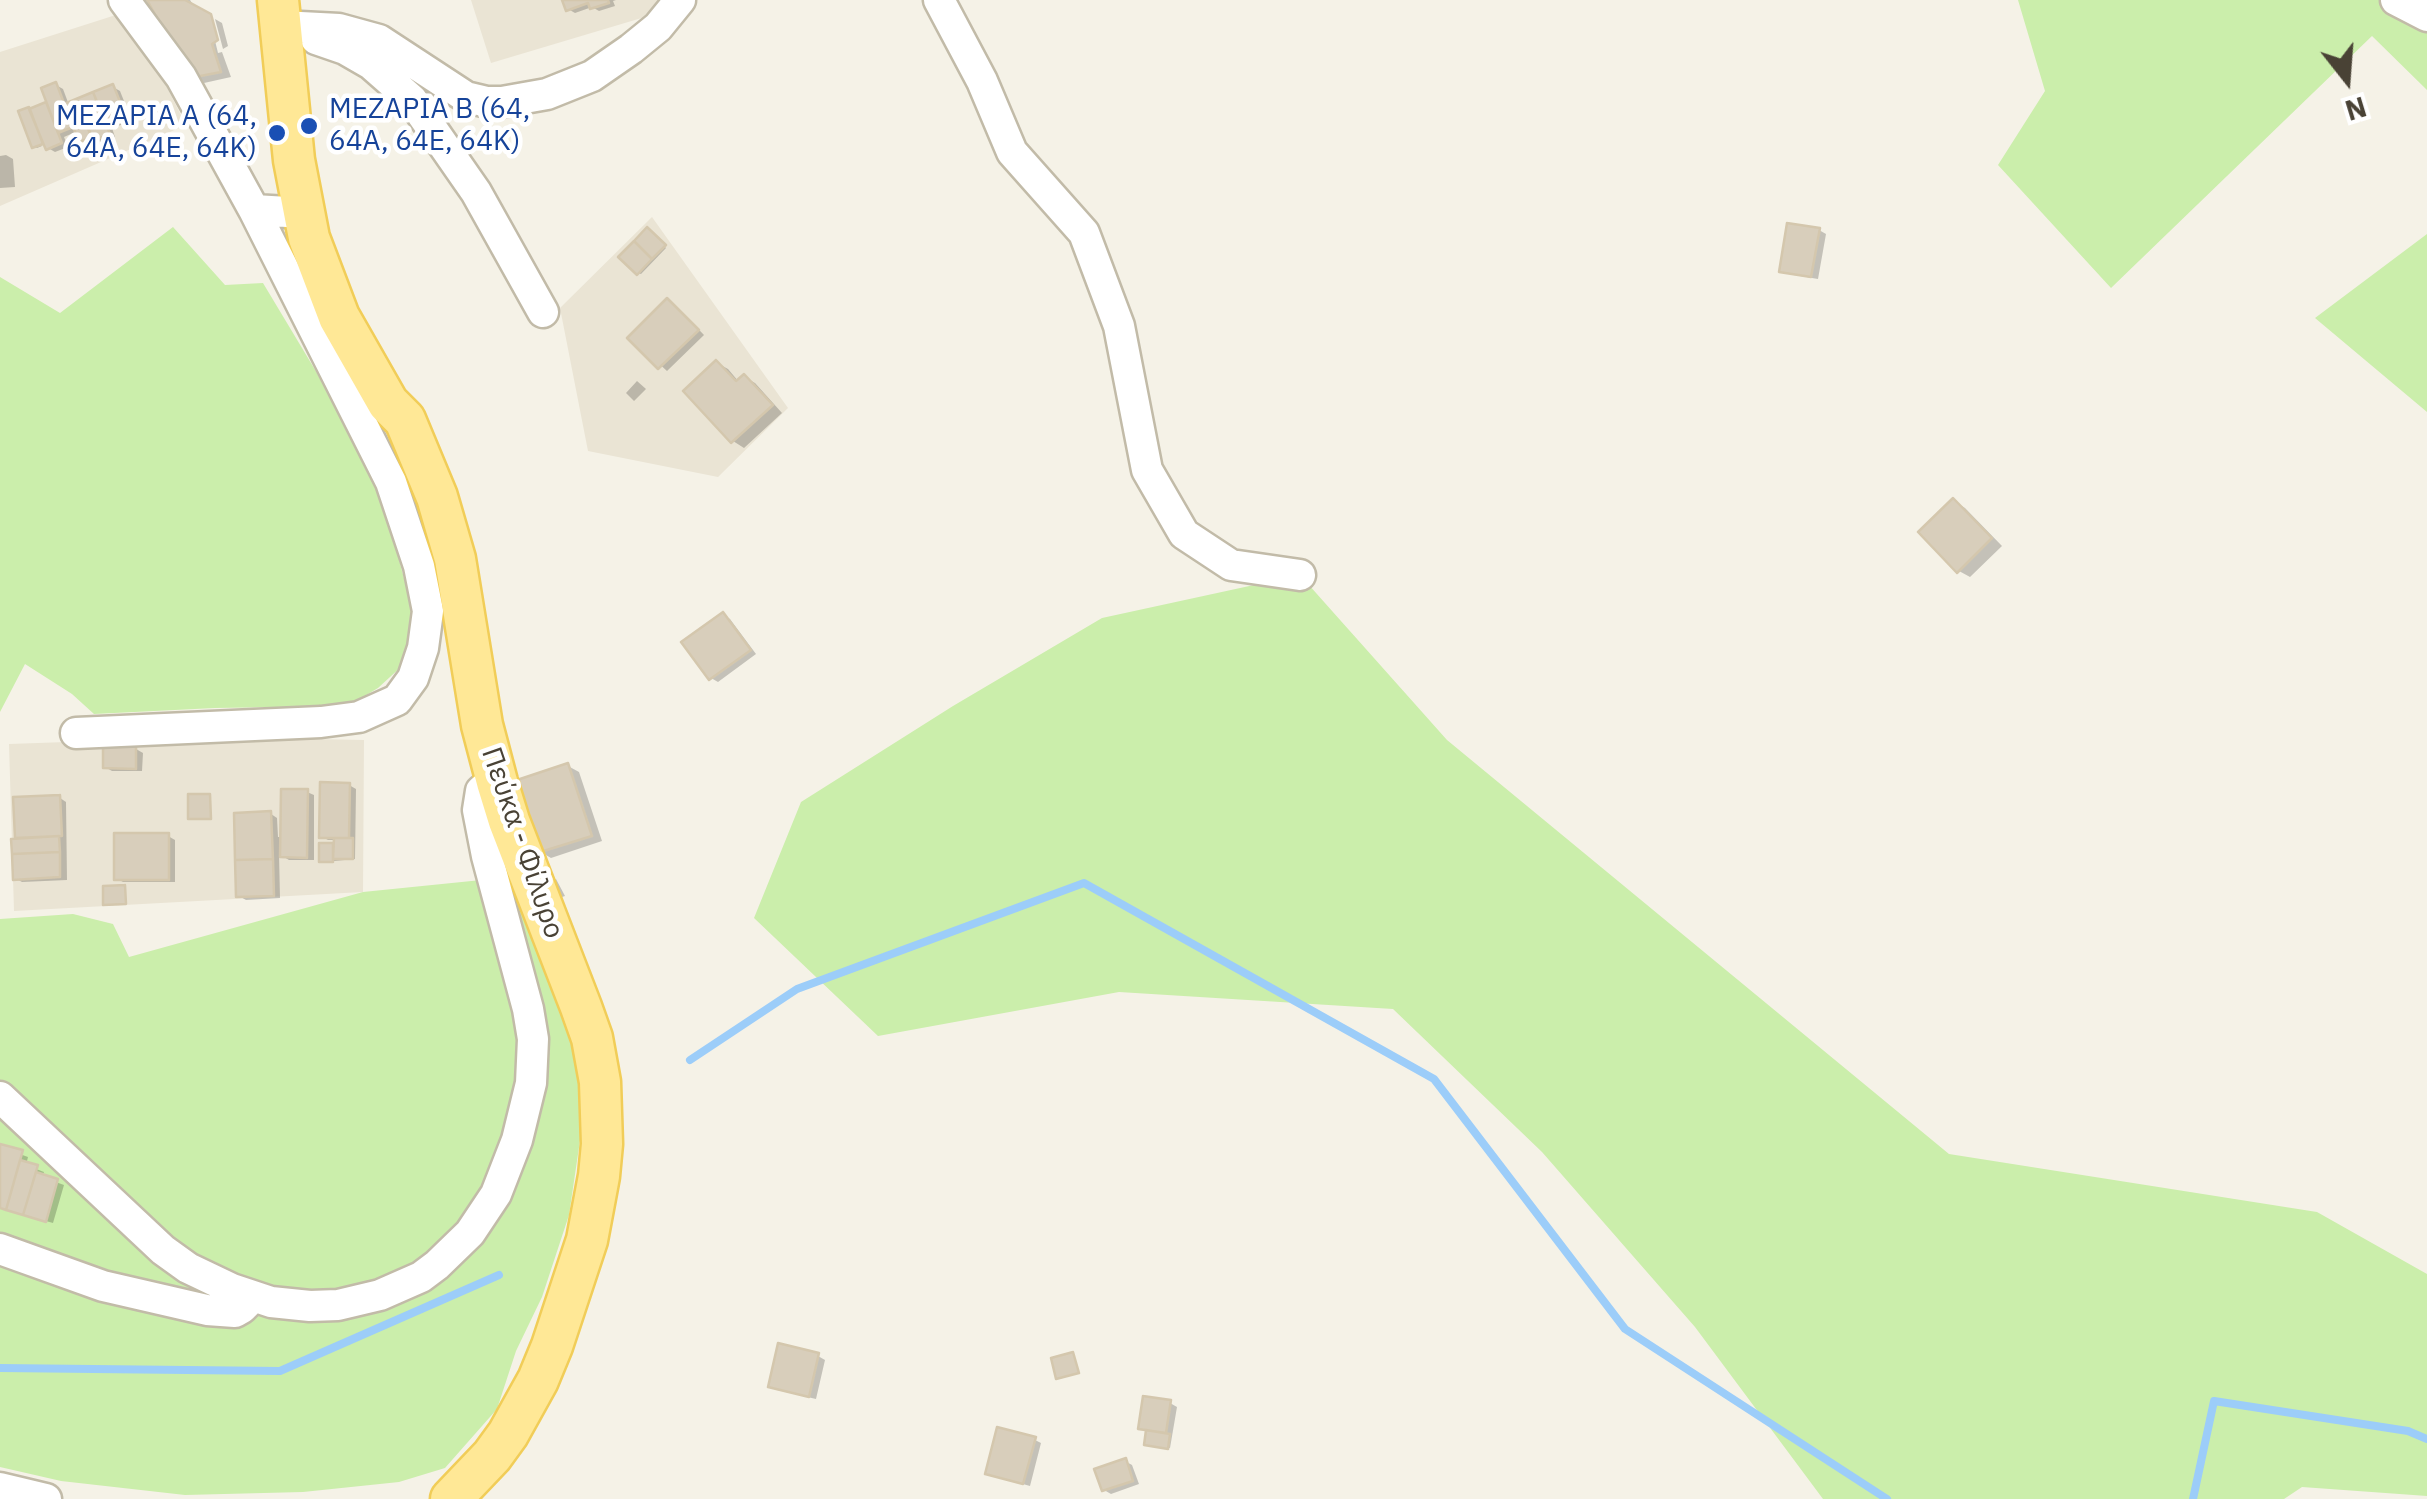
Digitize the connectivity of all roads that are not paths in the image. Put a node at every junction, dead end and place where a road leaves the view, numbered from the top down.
1 (124, 0) edge
2 (680, 0) edge
3 (939, 0) edge
4 (2396, 0) edge
5 (280, 13) edge
6 (2427, 16) edge
7 (254, 210) junction
8 (304, 213) junction
9 (543, 312) dead end
10 (1300, 575) dead end
11 (76, 732) dead end
12 (497, 782) junction
13 (0, 1097) edge
14 (0, 1249) edge
15 (253, 1297) junction
16 (0, 1488) edge
17 (46, 1499) edge
18 (451, 1499) edge

1 - 7 street
2 - 5 street
3 - 10 street
4 - 6 street
5 - 8 main road, Πεύκα - Φίλυρο
5 - 9 street
7 - 8 street
7 - 11 street
8 - 12 main road, Πεύκα - Φίλυρο
12 - 15 street
12 - 18 main road, Πεύκα - Φίλυρο
13 - 15 street
14 - 15 street
16 - 17 street

